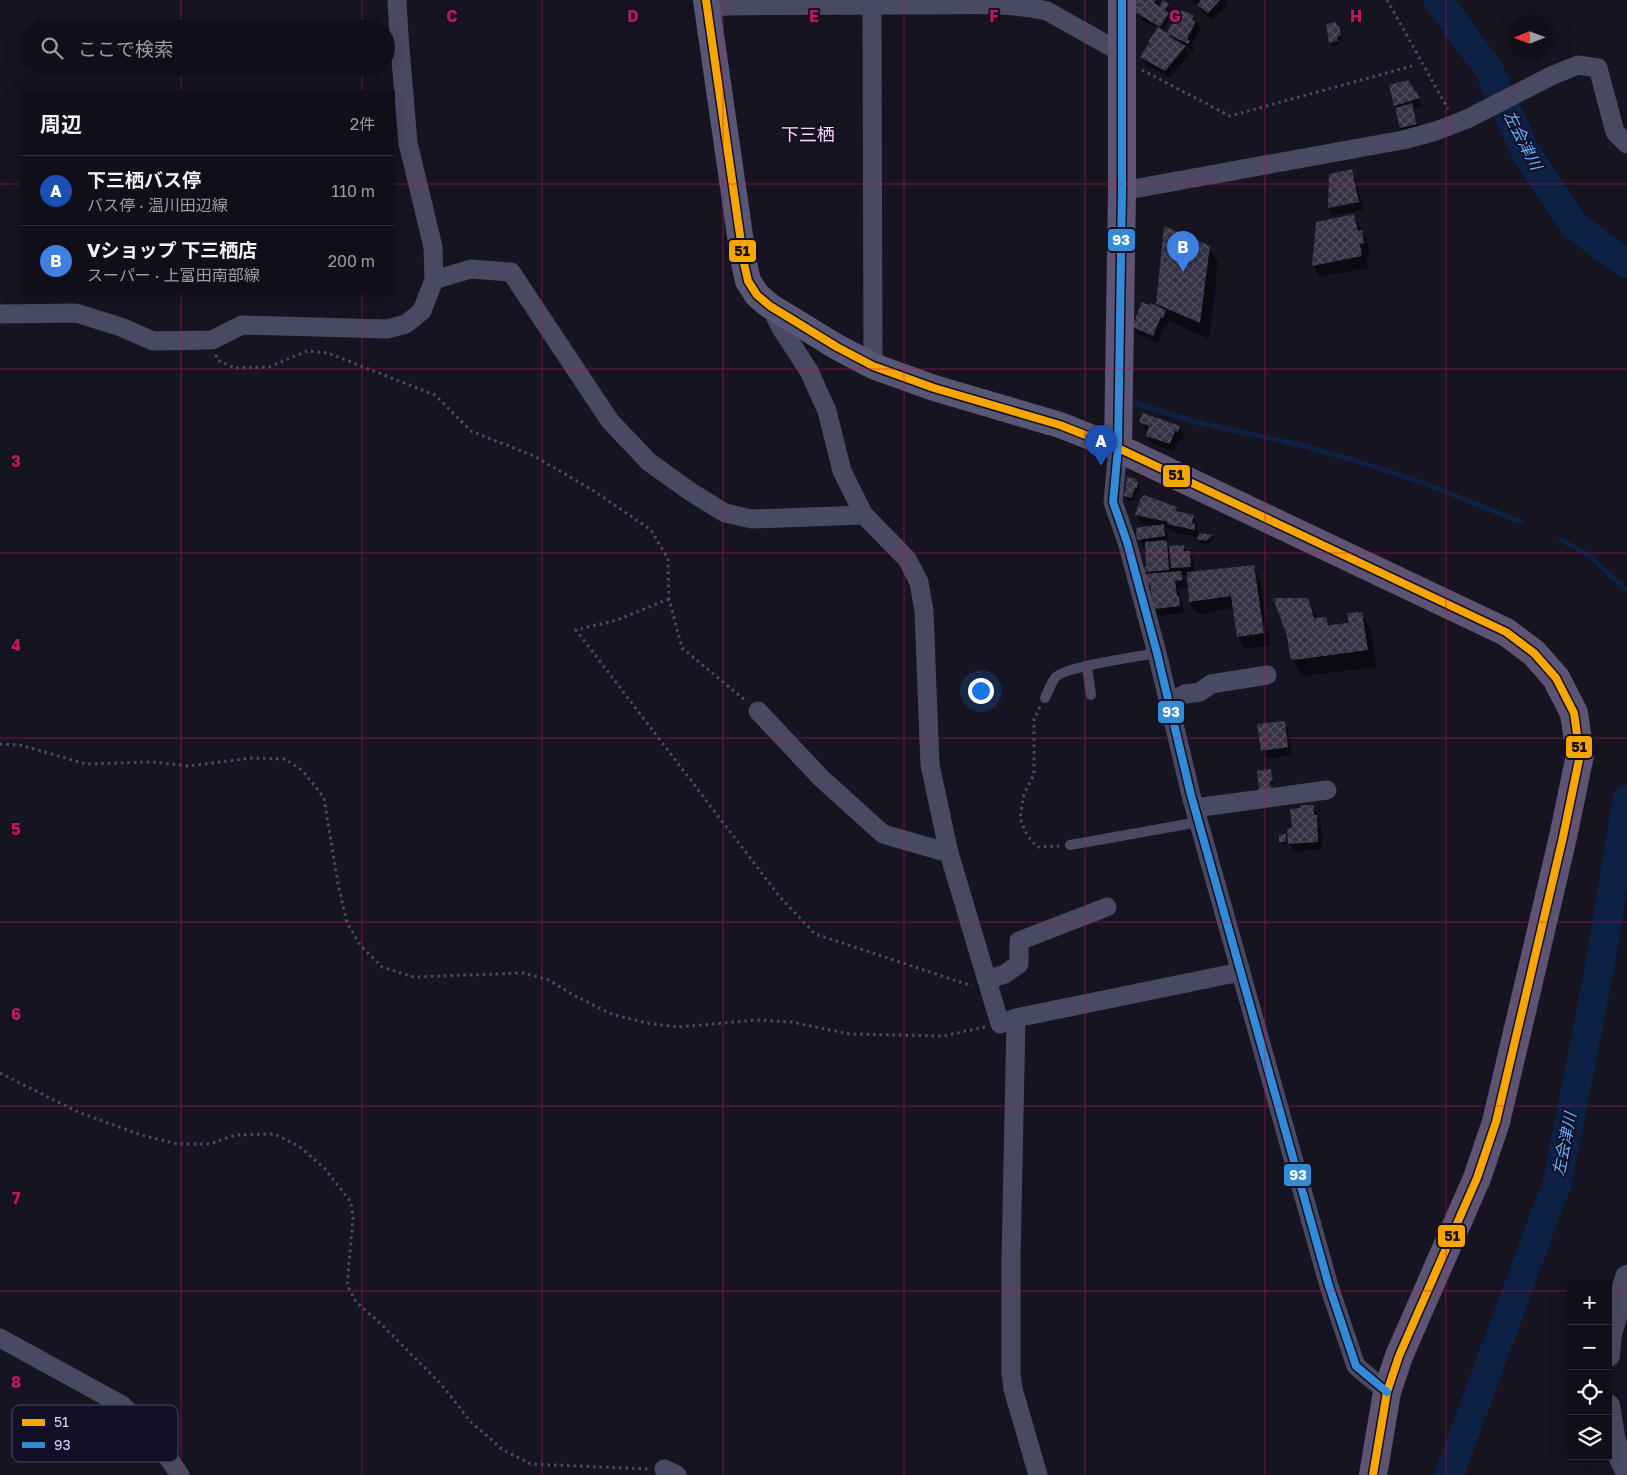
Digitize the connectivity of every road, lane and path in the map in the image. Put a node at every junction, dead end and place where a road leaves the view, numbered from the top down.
1 (397, 0) edge
2 (1122, 0) edge
3 (1386, 0) edge
4 (874, 2) edge
5 (706, 4) edge
6 (1122, 56) junction
7 (1412, 66) dead end
8 (1461, 121) junction
9 (1627, 144) edge
10 (1122, 191) junction
11 (434, 280) junction
12 (770, 306) junction
13 (0, 314) edge
14 (212, 340) junction
15 (873, 366) junction
16 (1118, 448) junction
17 (864, 515) junction
18 (669, 599) junction
19 (1157, 654) junction
20 (1087, 667) junction
21 (1267, 675) dead end
22 (1090, 695) dead end
23 (1045, 698) joint
24 (1169, 702) junction
25 (758, 711) joint
26 (0, 744) edge
27 (1327, 790) dead end
28 (1197, 815) junction
29 (1070, 845) joint
30 (949, 853) junction
31 (1107, 907) dead end
32 (1240, 972) junction
33 (989, 986) junction
34 (1008, 1021) junction
35 (0, 1073) edge
36 (1627, 1277) edge
37 (1612, 1327) edge
38 (0, 1338) edge
39 (1388, 1392) junction
40 (122, 1405) edge
41 (1610, 1415) edge
42 (171, 1462) edge
43 (1627, 1471) edge
44 (670, 1472) edge
45 (180, 1475) edge
46 (1038, 1475) edge
47 (1373, 1475) edge

1 - 11 street
2 - 6 main road
3 - 8 path
4 - 5 street
4 - 6 street
4 - 15 street
5 - 12 main road
6 - 7 path
6 - 10 main road
8 - 9 street
8 - 10 street
10 - 16 main road
11 - 14 street
11 - 17 street
12 - 15 main road
12 - 17 street
13 - 14 street
14 - 18 path
15 - 16 main road
16 - 19 street
16 - 39 main road
17 - 30 street
18 - 25 path
18 - 33 path
19 - 20 lane
19 - 24 street
20 - 22 lane
20 - 23 lane
21 - 24 street
23 - 29 path
24 - 28 street
25 - 30 street
26 - 34 path
27 - 28 street
28 - 29 lane
28 - 32 street
30 - 33 street
31 - 33 street
32 - 34 street
32 - 39 street
33 - 34 street
34 - 46 street
35 - 44 path
36 - 37 street
38 - 40 street
39 - 47 main road
41 - 43 street
42 - 45 street

